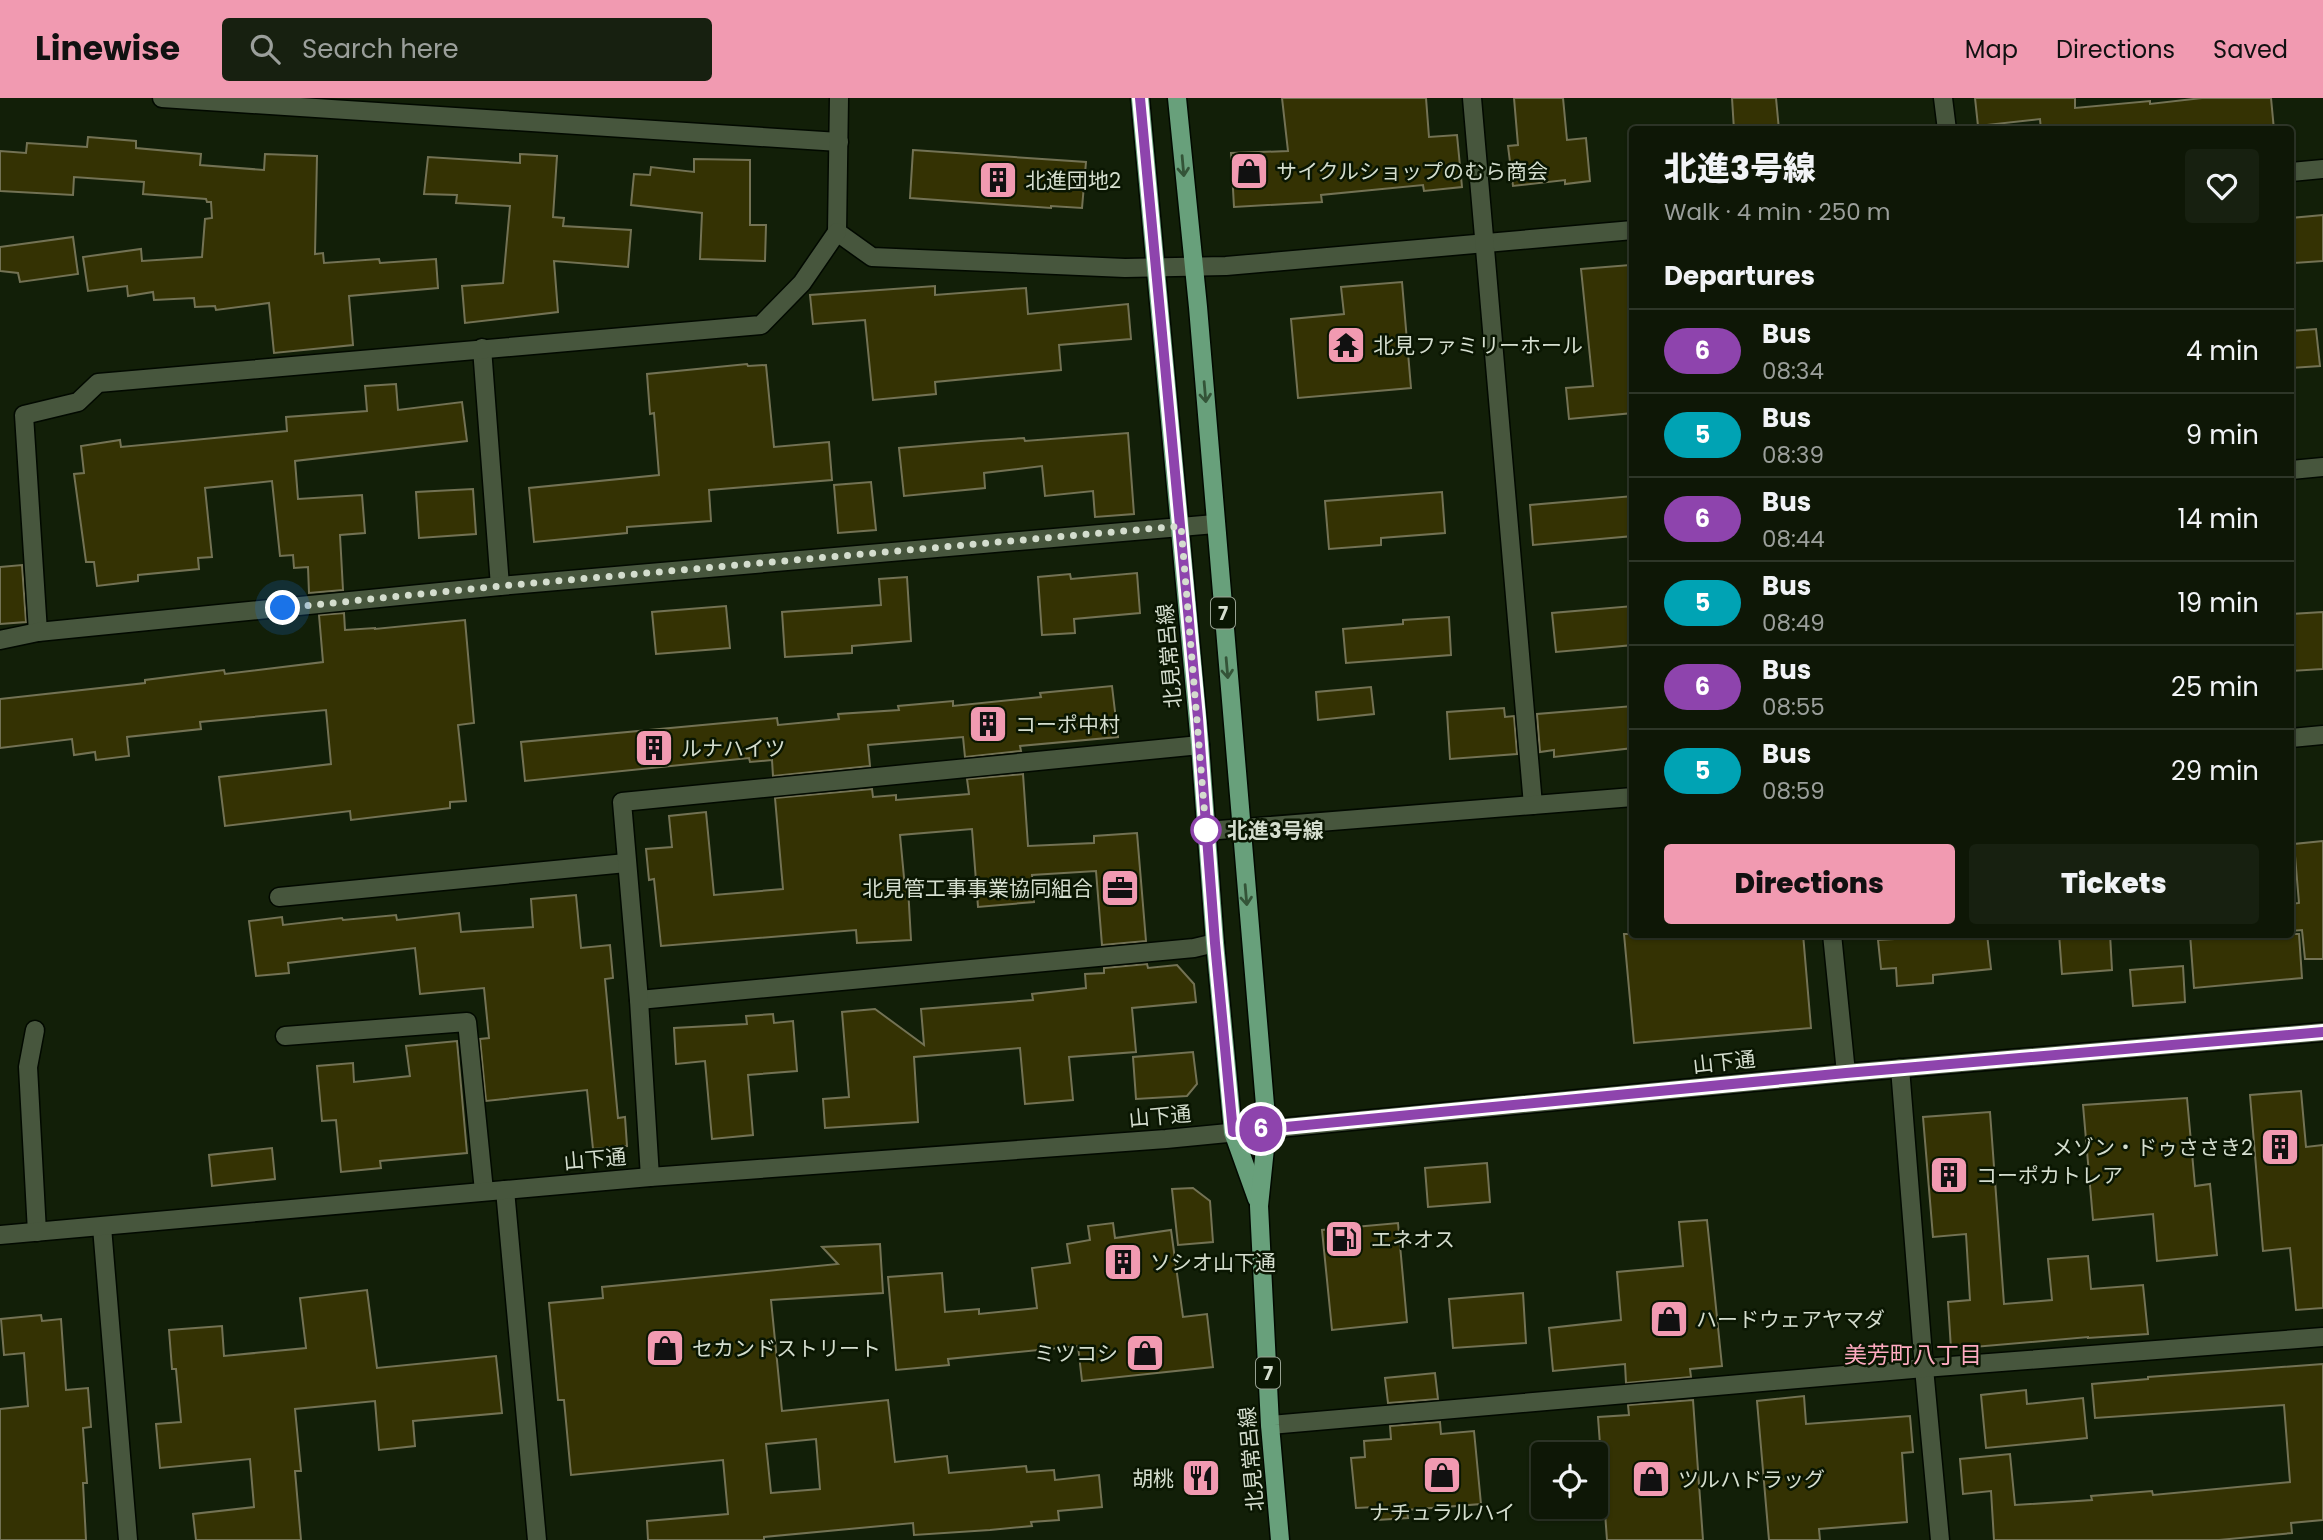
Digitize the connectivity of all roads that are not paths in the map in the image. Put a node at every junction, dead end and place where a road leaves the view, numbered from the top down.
1 (162, 98) edge
2 (839, 98) edge
3 (1140, 98) edge
4 (1177, 98) edge
5 (1472, 98) edge
6 (1943, 98) edge
7 (1946, 126) edge
8 (839, 142) junction
9 (2323, 169) edge
10 (2294, 172) edge
11 (1629, 230) edge
12 (837, 232) junction
13 (1486, 243) junction
14 (1156, 267) junction
15 (1193, 267) junction
16 (482, 348) junction
17 (2323, 467) edge
18 (2294, 470) edge
19 (1215, 524) junction
20 (1181, 526) junction
21 (500, 586) junction
22 (38, 632) junction
23 (0, 640) edge
24 (2323, 734) edge
25 (2294, 738) edge
26 (1200, 745) junction
27 (1629, 797) edge
28 (1533, 805) junction
29 (1240, 829) junction
30 (1206, 831) junction
31 (626, 863) junction
32 (279, 897) dead end
33 (1832, 938) edge
34 (1215, 943) junction
35 (639, 1000) junction
36 (35, 1030) dead end
37 (2323, 1032) edge
38 (285, 1036) dead end
39 (1900, 1068) junction
40 (1846, 1073) junction
41 (1267, 1129) junction
42 (1233, 1132) junction
43 (650, 1177) junction
44 (505, 1190) junction
45 (484, 1191) junction
46 (1259, 1206) junction
47 (102, 1227) junction
48 (37, 1232) junction
49 (0, 1235) edge
50 (2323, 1337) edge
51 (1924, 1368) junction
52 (1270, 1424) junction
53 (128, 1540) edge
54 (537, 1540) edge
55 (1280, 1540) edge
56 (1940, 1540) edge

1 - 8 street
2 - 8 street
3 - 14 main road, 北見常呂線 / 7
4 -> 15 main road, 北見常呂線 / 7
5 - 13 street
6 - 7 street
8 - 12 street
9 - 10 street
11 - 13 street
12 - 14 street
12 - 16 street
13 - 15 street
13 - 28 street
14 - 15 street
14 - 20 main road, 北見常呂線 / 7
15 -> 19 main road, 北見常呂線 / 7
16 - 21 street
16 - 22 street
17 - 18 street
19 - 20 street
19 -> 29 main road, 北見常呂線 / 7
20 - 21 street
20 - 26 main road, 北見常呂線 / 7
21 - 22 street
22 - 23 street
24 - 25 street
26 - 30 main road, 北見常呂線 / 7
26 - 31 street
27 - 28 street
28 - 29 street
29 - 30 street
29 -> 41 main road, 北見常呂線 / 7
30 - 34 main road, 北見常呂線 / 7
31 - 32 street
31 - 35 street
33 - 40 street
34 - 35 street
34 - 42 main road, 北見常呂線 / 7
35 - 43 street
36 - 48 street
37 - 39 street, 山下通
38 - 45 street
39 - 40 street, 山下通
39 - 51 street
40 - 41 street, 山下通
41 - 42 street, 山下通
41 - 46 main road, 北見常呂線 / 7
42 - 43 street, 山下通
42 - 46 main road, 北見常呂線 / 7
43 - 44 street, 山下通
44 - 45 street, 山下通
44 - 54 street
45 - 47 street, 山下通
46 - 52 main road, 北見常呂線 / 7
47 - 48 street, 山下通
47 - 53 street
48 - 49 street, 山下通
50 - 51 street
51 - 52 street
51 - 56 street
52 - 55 main road, 北見常呂線 / 7

